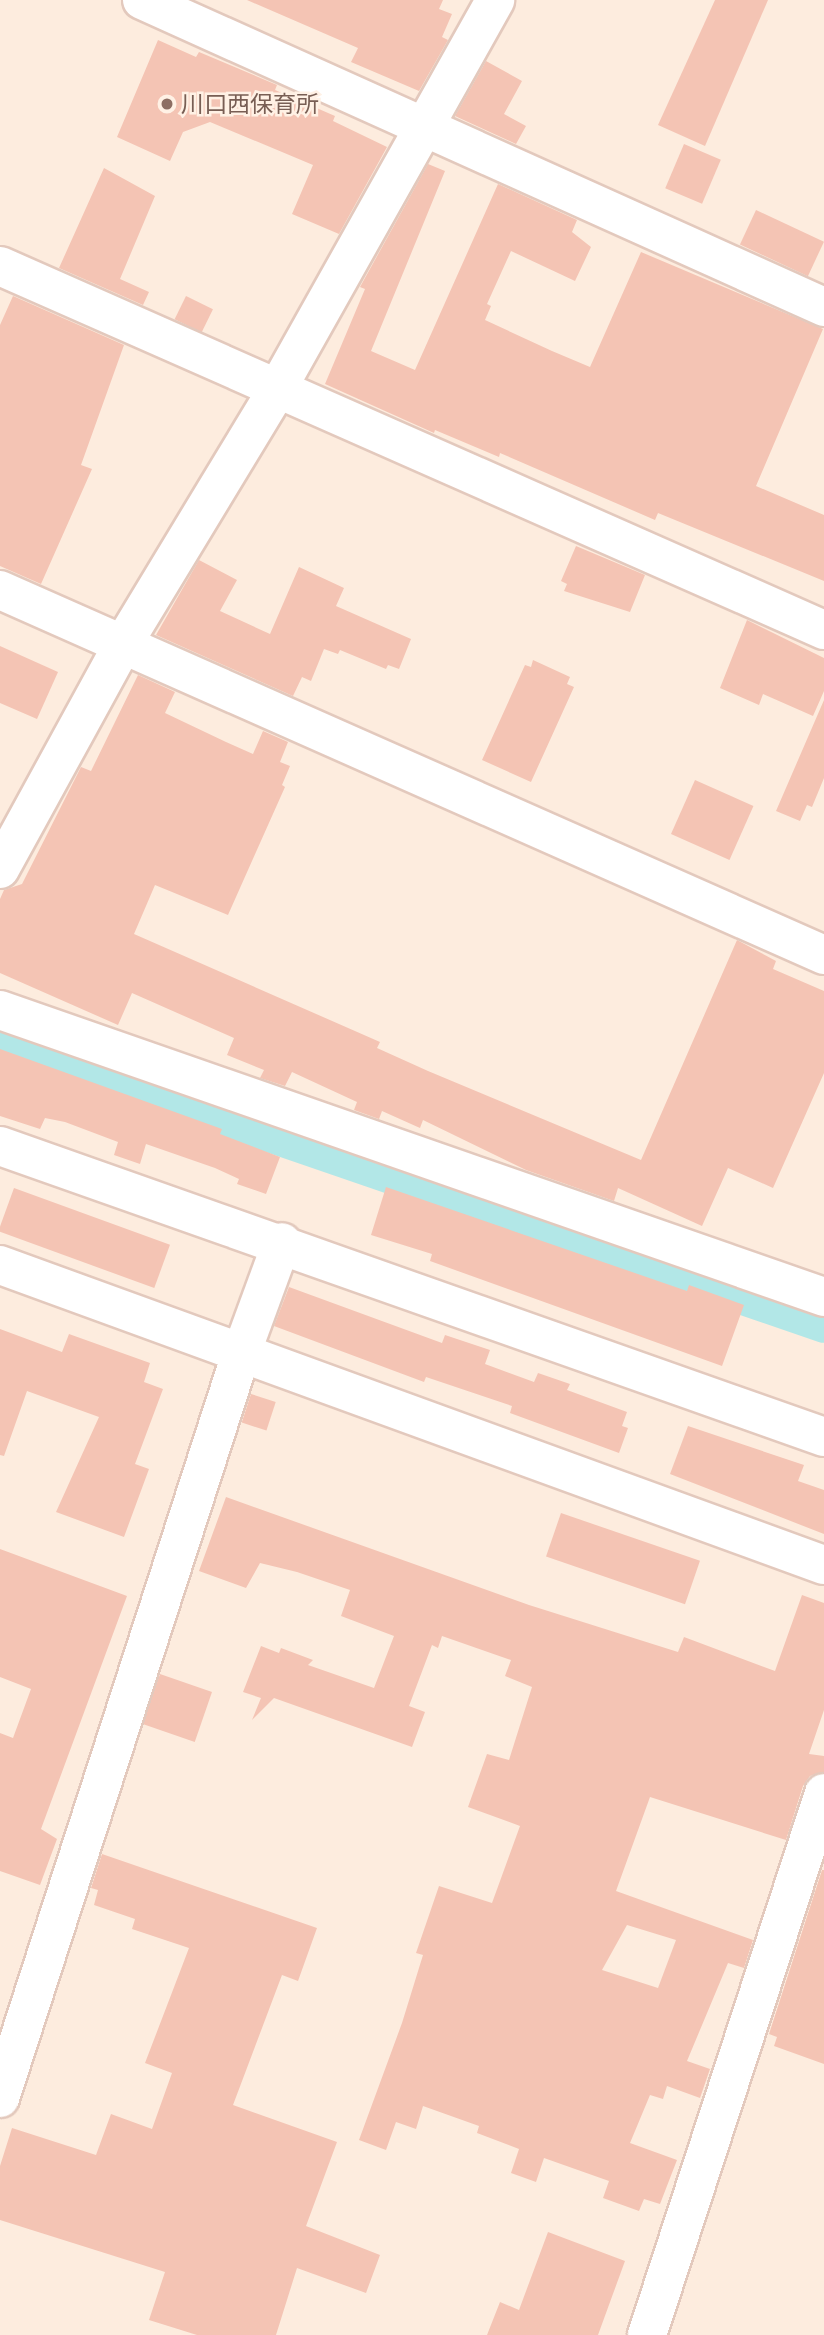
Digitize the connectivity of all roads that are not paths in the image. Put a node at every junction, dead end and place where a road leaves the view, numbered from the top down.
1 (142, 0) edge
2 (495, 0) edge
3 (422, 127) junction
4 (0, 266) edge
5 (824, 307) edge
6 (276, 391) junction
7 (0, 590) edge
8 (824, 631) edge
9 (123, 644) junction
10 (2, 860) edge
11 (824, 955) edge
12 (0, 1010) edge
13 (0, 1146) edge
14 (282, 1242) junction
15 (0, 1265) edge
16 (824, 1297) edge
17 (241, 1354) junction
18 (824, 1437) edge
19 (824, 1565) edge
20 (824, 1793) edge
21 (0, 2098) edge
22 (647, 2335) edge

1 - 3 street
2 - 3 street
3 - 5 street
3 - 6 street
4 - 6 street
6 - 8 street
6 - 9 street
7 - 9 street
9 - 10 street
9 - 11 street
12 - 16 street
13 - 14 street
14 - 17 street
14 - 18 street
15 - 17 street
17 - 19 street
17 - 21 street
20 - 22 street

